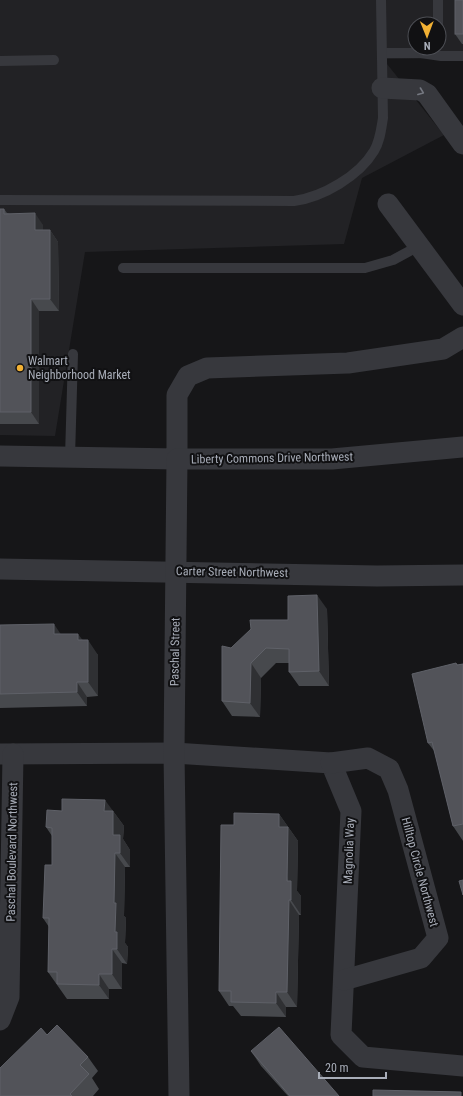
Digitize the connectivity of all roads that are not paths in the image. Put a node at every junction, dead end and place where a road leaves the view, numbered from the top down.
1 (381, 0) edge
2 (438, 0) edge
3 (438, 16) edge
4 (407, 51) edge
5 (382, 53) junction
6 (447, 56) edge
7 (463, 56) edge
8 (54, 60) dead end
9 (0, 61) edge
10 (382, 88) junction
11 (463, 144) edge
12 (0, 200) edge
13 (388, 204) dead end
14 (419, 246) junction
15 (122, 268) dead end
16 (463, 305) edge
17 (463, 337) edge
18 (73, 354) dead end
19 (463, 447) edge
20 (0, 456) edge
21 (70, 457) junction
22 (177, 459) junction
23 (0, 569) edge
24 (176, 571) junction
25 (463, 575) edge
26 (174, 743) junction
27 (7, 754) edge
28 (331, 763) junction
29 (344, 980) junction
30 (0, 1020) edge
31 (463, 1066) edge
32 (179, 1096) edge

1 - 5 lane
2 - 3 lane
4 - 5 lane
5 - 10 lane
6 - 7 lane
8 - 9 lane
10 -> 11 street
10 - 12 lane
13 - 14 street
14 - 15 lane
14 - 16 street
17 - 22 street, Liberty Commons Drive Northwest
18 - 21 lane
19 - 22 street, Liberty Commons Drive Northwest
20 - 21 street, Liberty Commons Drive Northwest
21 - 22 street, Liberty Commons Drive Northwest
22 - 24 street, Liberty Commons Drive Northwest
23 - 24 street, Carter Street Northwest
24 - 25 street, Carter Street Northwest
24 - 26 street, Paschal Street
26 - 27 street, Paschal Boulevard Northwest
26 - 28 street
26 - 32 street
27 - 30 street, Paschal Boulevard Northwest
28 - 29 street, Magnolia Way
28 - 29 street, Hilltop Circle Northwest
29 - 31 street

